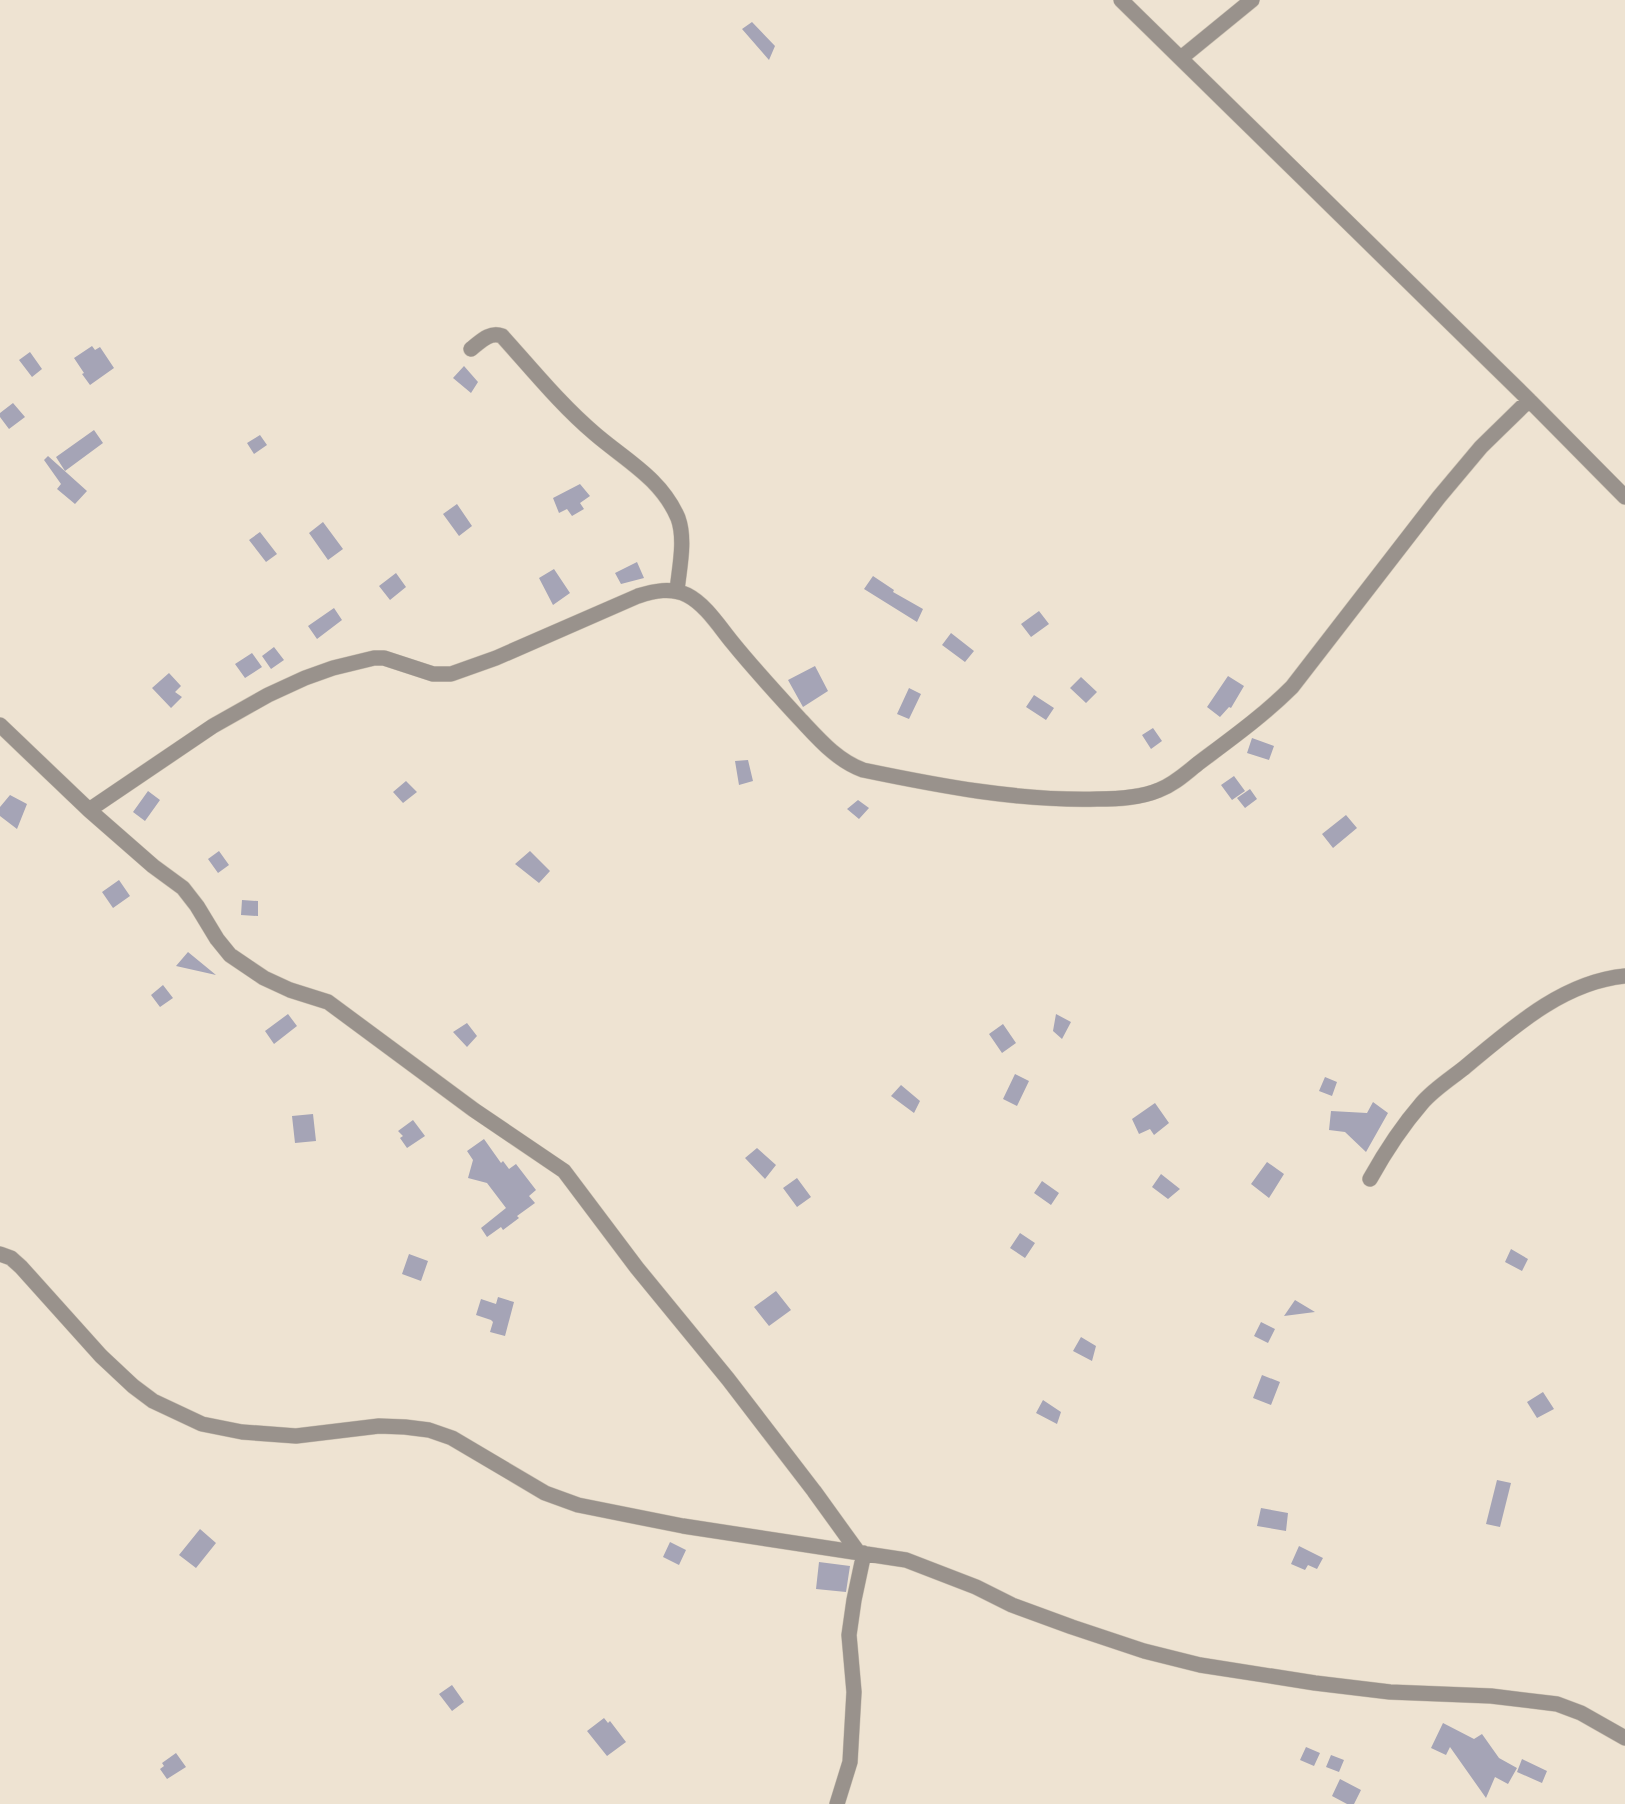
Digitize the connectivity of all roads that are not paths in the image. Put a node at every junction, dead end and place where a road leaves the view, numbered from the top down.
1 (1121, 0) edge
2 (1252, 0) edge
3 (1181, 58) junction
4 (471, 349) dead end
5 (1530, 400) junction
6 (1625, 496) edge
7 (677, 591) junction
8 (0, 725) edge
9 (89, 810) junction
10 (1625, 976) edge
11 (1370, 1179) dead end
12 (0, 1254) edge
13 (861, 1552) junction
14 (1625, 1738) edge
15 (837, 1804) edge

1 - 3 street
2 - 3 street
3 - 5 street
4 - 7 street
5 - 6 street
5 - 7 street
7 - 9 street
8 - 9 street
9 - 13 street
10 - 11 street
12 - 13 street
13 - 14 street
13 - 15 street

